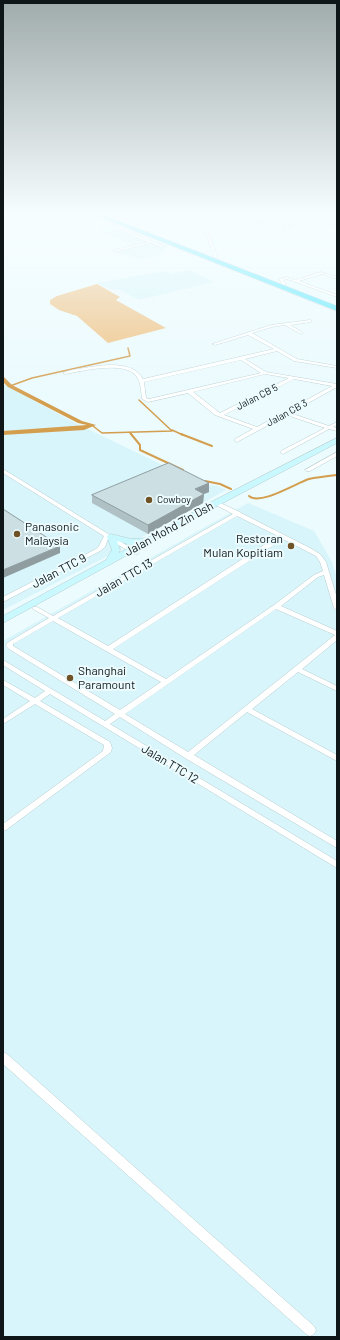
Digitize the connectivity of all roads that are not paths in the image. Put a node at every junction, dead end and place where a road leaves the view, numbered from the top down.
1 (252, 277) edge
2 (265, 277) edge
3 (308, 277) edge
4 (295, 280) junction
5 (284, 284) junction
6 (337, 296) edge
7 (337, 304) edge
8 (337, 308) edge
9 (310, 322) dead end
10 (286, 324) junction
11 (248, 333) junction
12 (301, 333) dead end
13 (214, 344) dead end
14 (278, 350) junction
15 (241, 358) junction
16 (337, 367) edge
17 (65, 373) dead end
18 (265, 373) junction
19 (293, 378) junction
20 (142, 381) junction
21 (337, 385) edge
22 (189, 392) junction
23 (287, 413) junction
24 (220, 415) junction
25 (337, 423) edge
26 (330, 427) junction
27 (258, 429) junction
28 (337, 430) edge
29 (237, 440) dead end
30 (337, 440) edge
31 (337, 446) edge
32 (283, 452) dead end
33 (337, 454) edge
34 (308, 470) dead end
35 (3, 471) edge
36 (219, 504) junction
37 (238, 513) junction
38 (109, 536) junction
39 (283, 536) junction
40 (153, 539) junction
41 (134, 552) junction
42 (108, 563) junction
43 (325, 572) junction
44 (3, 600) edge
45 (276, 606) junction
46 (35, 608) junction
47 (337, 608) edge
48 (54, 618) junction
49 (5, 624) edge
50 (336, 638) edge
51 (109, 649) junction
52 (3, 662) edge
53 (297, 669) junction
54 (3, 682) edge
55 (167, 682) junction
56 (337, 689) edge
57 (50, 691) junction
58 (35, 701) junction
59 (247, 709) junction
60 (121, 713) junction
61 (3, 722) edge
62 (105, 724) junction
63 (188, 756) junction
64 (337, 758) edge
65 (3, 828) edge
66 (337, 845) edge
67 (337, 865) edge
68 (3, 1057) edge
69 (310, 1330) dead end

1 - 8 highway
2 - 5 highway
3 - 4 street
4 - 5 street
4 - 6 street
5 - 7 highway
9 - 10 street
10 - 11 street
10 - 12 street
11 - 13 street
11 - 14 street
14 - 15 street
14 - 16 street
15 - 18 street
15 - 20 street
17 - 20 street
18 - 19 street
18 - 22 street
19 - 21 street
19 - 24 street, Jalan CB 5
20 - 22 street
21 - 23 street, Jalan CB 3
22 - 24 street
23 - 26 street
23 - 27 street, Jalan CB 3
24 - 27 street
25 - 26 street
26 - 28 street
26 - 32 street
27 - 29 street, Jalan CB 3
30 - 36 main road, Jalan Mohd Zin Dsh
31 - 36 main road, Jalan Mohd Zin Dsh
33 - 34 street
35 - 38 street
36 - 37 street
36 - 40 main road, Jalan Mohd Zin Dsh
36 - 41 main road, Jalan Mohd Zin Dsh
37 - 39 street
37 - 48 street, Jalan TTC 13
38 - 40 main road
38 - 41 street
38 - 42 main road
38 - 44 street, Jalan TTC 9
39 - 43 street
39 - 51 street
40 - 41 main road, Jalan Mohd Zin Dsh
41 - 42 main road, Jalan Mohd Zin Dsh
41 - 46 main road, Jalan Mohd Zin Dsh
42 - 49 main road, Jalan Mohd Zin Dsh
43 - 45 street
43 - 47 street
45 - 50 street
45 - 55 street
46 - 48 street
46 - 49 main road, Jalan Mohd Zin Dsh
48 - 51 street
48 - 60 street, Jalan TTC 13
50 - 53 street
51 - 55 street
52 - 57 street, Jalan TTC 12
53 - 56 street
53 - 59 street
54 - 58 street
55 - 60 street
57 - 58 street
57 - 62 street, Jalan TTC 12
58 - 61 street
58 - 65 street
59 - 63 street
59 - 64 street
60 - 62 street
60 - 63 street
62 - 67 street, Jalan TTC 12
63 - 66 street
68 - 69 street

